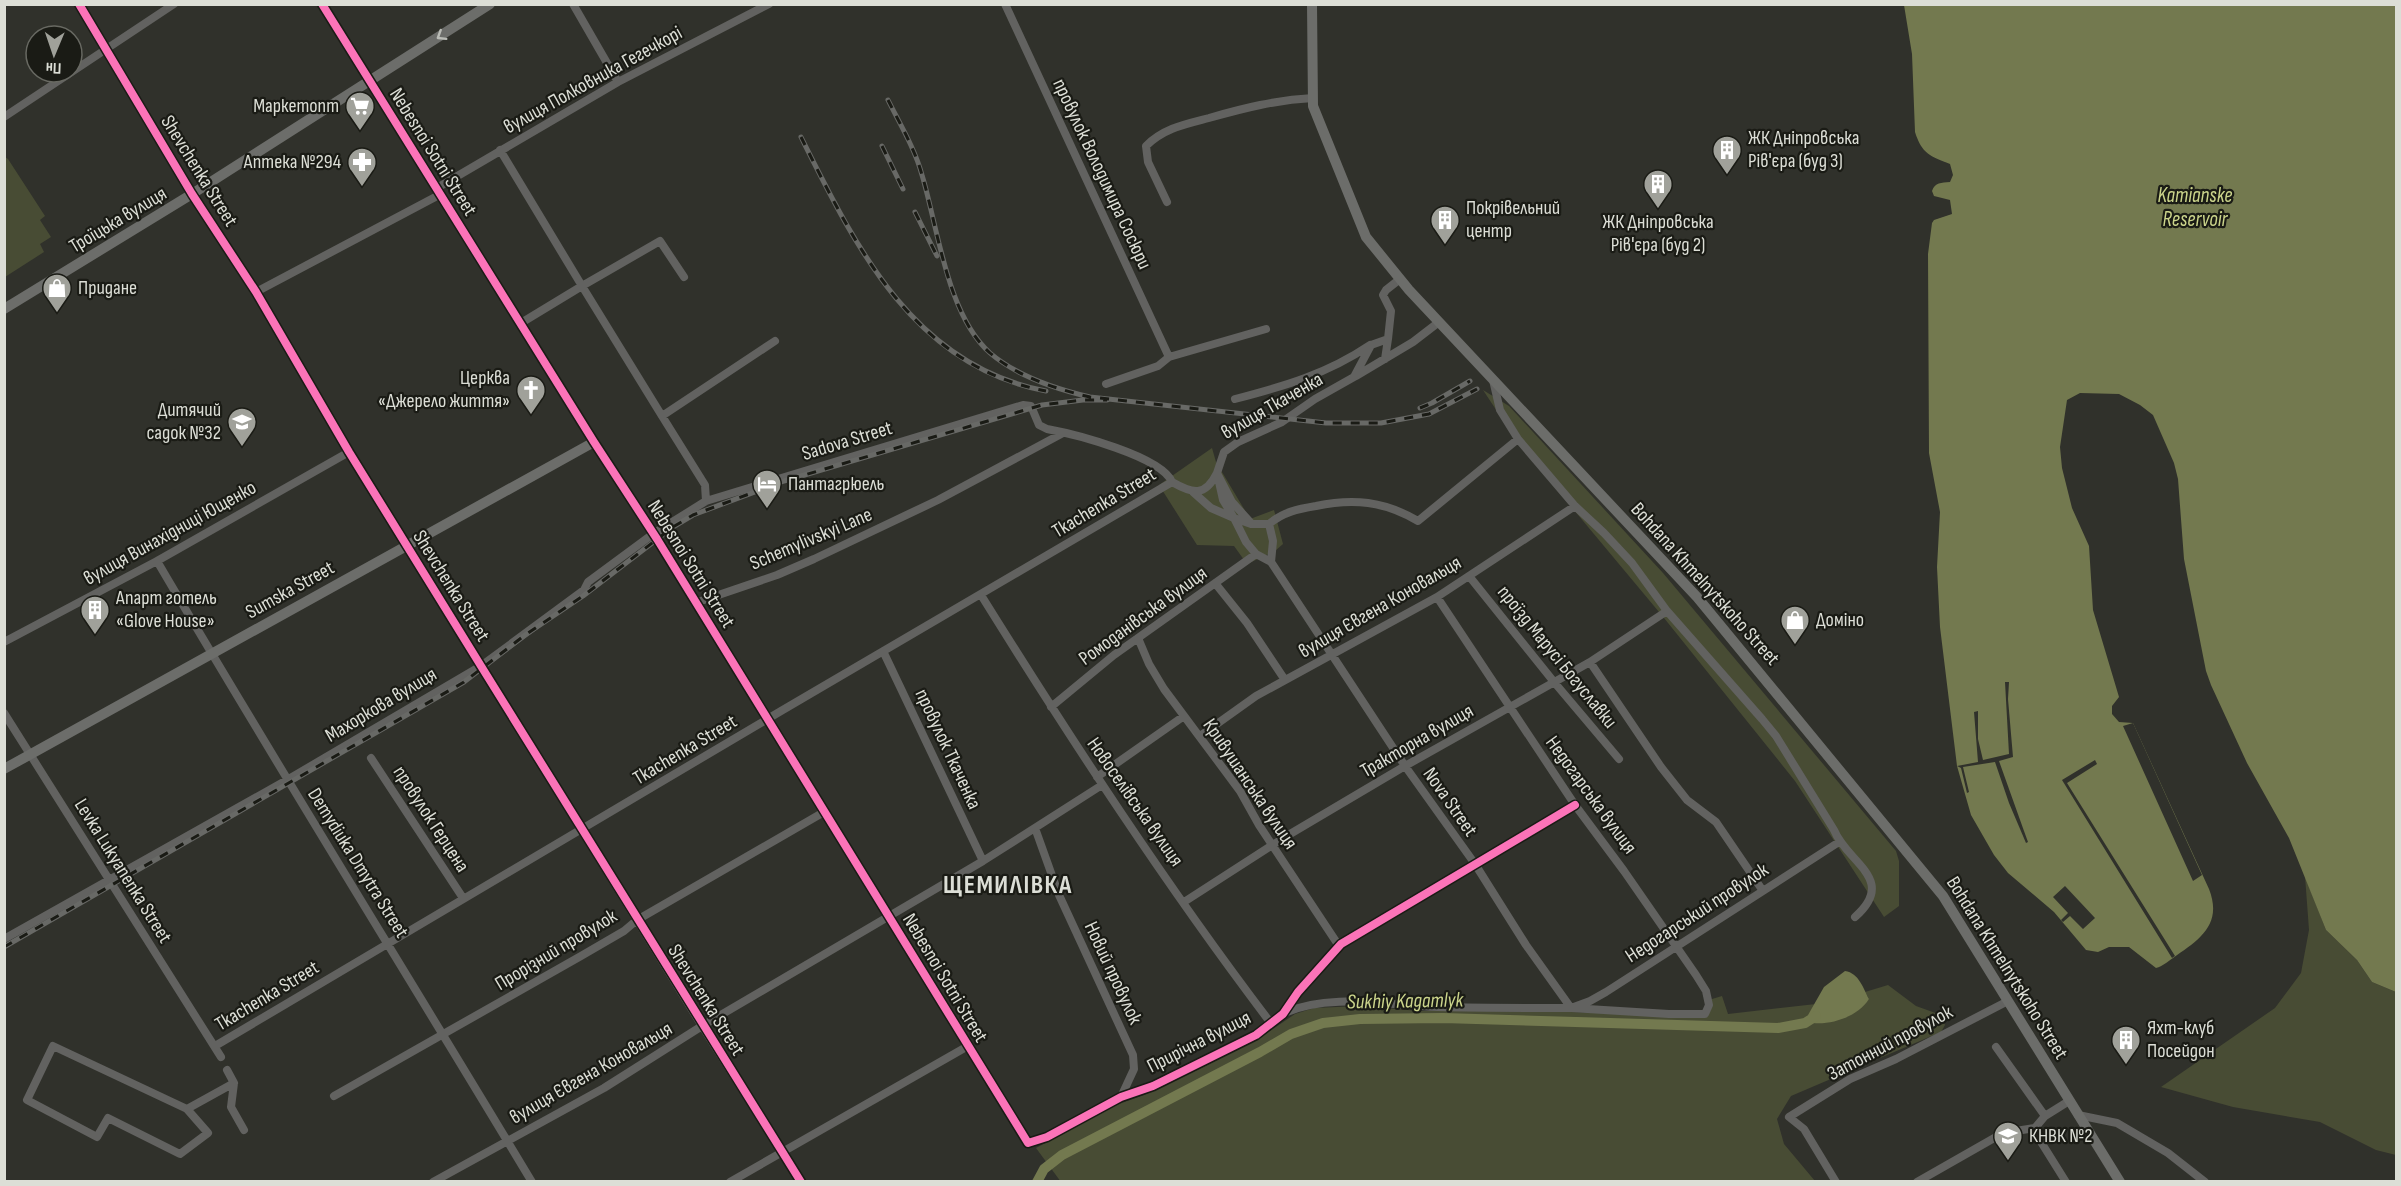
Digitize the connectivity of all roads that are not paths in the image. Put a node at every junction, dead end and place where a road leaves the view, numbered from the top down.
1 (79, 4) edge
2 (174, 4) edge
3 (322, 4) edge
4 (490, 4) edge
5 (573, 4) edge
6 (768, 4) edge
7 (1005, 4) edge
8 (1312, 4) edge
9 (106, 50) junction
10 (369, 81) junction
11 (618, 82) junction
12 (1313, 98) junction
13 (4, 117) edge
14 (500, 150) junction
15 (439, 191) junction
16 (192, 194) junction
17 (1167, 202) dead end
18 (684, 277) dead end
19 (1400, 279) junction
20 (582, 286) junction
21 (256, 292) junction
22 (4, 309) edge
23 (1439, 322) junction
24 (521, 323) junction
25 (1266, 329) dead end
26 (1388, 339) junction
27 (775, 341) dead end
28 (1371, 345) junction
29 (1169, 357) junction
30 (1385, 359) junction
31 (1354, 377) junction
32 (1492, 379) junction
33 (1106, 384) dead end
34 (1236, 399) dead end
35 (662, 416) junction
36 (1064, 432) junction
37 (1518, 439) junction
38 (594, 442) junction
39 (349, 452) junction
40 (1217, 473) junction
41 (1172, 482) junction
42 (1193, 492) junction
43 (706, 501) junction
44 (1575, 506) junction
45 (1234, 518) junction
46 (1251, 524) junction
47 (1269, 524) junction
48 (653, 534) junction
49 (407, 545) junction
50 (1256, 554) junction
51 (158, 561) junction
52 (1271, 561) junction
53 (1469, 576) junction
54 (1215, 583) junction
55 (981, 595) junction
56 (1437, 597) junction
57 (695, 603) junction
58 (1667, 611) junction
59 (1138, 638) junction
60 (4, 642) edge
61 (883, 651) junction
62 (212, 654) junction
63 (1330, 654) junction
64 (1590, 662) junction
65 (481, 666) junction
66 (1285, 680) junction
67 (1554, 682) junction
68 (1051, 707) junction
69 (1509, 708) junction
70 (4, 713) edge
71 (1184, 716) junction
72 (767, 720) junction
73 (1200, 736) junction
74 (30, 755) junction
75 (371, 758) dead end
76 (1619, 759) dead end
77 (1405, 766) junction
78 (4, 770) edge
79 (1097, 777) junction
80 (287, 780) junction
81 (1102, 785) junction
82 (1575, 805) junction
83 (824, 812) junction
84 (1035, 828) junction
85 (583, 830) junction
86 (1839, 842) junction
87 (1272, 845) junction
88 (982, 861) junction
89 (1475, 864) junction
90 (108, 880) junction
91 (1763, 891) junction
92 (464, 898) junction
93 (1184, 902) junction
94 (889, 917) junction
95 (1855, 917) dead end
96 (637, 920) junction
97 (4, 939) edge
98 (389, 943) junction
99 (1339, 946) junction
100 (1675, 947) junction
101 (2008, 1001) junction
102 (1571, 1008) junction
103 (1283, 1014) junction
104 (1270, 1022) junction
105 (702, 1026) junction
106 (444, 1035) junction
107 (215, 1046) junction
108 (968, 1046) junction
109 (1996, 1047) dead end
110 (221, 1057) dead end
111 (228, 1070) dead end
112 (234, 1083) junction
113 (334, 1096) dead end
114 (1121, 1097) junction
115 (2069, 1101) junction
116 (187, 1109) junction
117 (2078, 1115) junction
118 (2045, 1116) junction
119 (2035, 1128) junction
120 (244, 1130) dead end
121 (508, 1141) junction
122 (1028, 1143) joint
123 (783, 1152) junction
124 (433, 1182) edge
125 (532, 1182) edge
126 (730, 1182) edge
127 (801, 1182) edge
128 (1836, 1182) edge
129 (1917, 1182) edge
130 (2066, 1182) edge
131 (2120, 1182) edge
132 (2205, 1182) edge

1 - 9 main road, Shevchenka Street
2 - 9 street
3 - 10 main road, Nebesnoi Sotni Street
4 -> 10 main road, Троїцька вулиця
5 - 11 street
6 - 11 street, вулиця Полковника Гегечкорі
7 - 29 street, провулок Володимира Сосюри
8 - 12 main road, Bohdana Khmelnytskoho Street
9 - 13 street
9 - 16 main road, Shevchenka Street
10 - 15 main road, Nebesnoi Sotni Street
10 - 16 main road, Троїцька вулиця
11 - 14 street, вулиця Полковника Гегечкорі
12 - 17 street
12 - 19 main road, Bohdana Khmelnytskoho Street
14 - 15 street, вулиця Полковника Гегечкорі
14 - 20 street
15 - 21 street, вулиця Полковника Гегечкорі
15 - 24 main road, Nebesnoi Sotni Street
16 - 21 street, Shevchenka Street
16 - 22 main road, Троїцька вулиця
18 - 20 street
19 - 23 main road, Bohdana Khmelnytskoho Street
19 - 26 street
20 - 24 street
20 - 35 street
21 - 39 street, Shevchenka Street
23 - 30 street, вулиця Ткаченка
23 - 32 main road, Bohdana Khmelnytskoho Street
24 - 38 main road, Nebesnoi Sotni Street
25 - 29 street
26 - 28 street
26 - 30 street
27 - 35 street
28 - 31 street
28 - 34 street
29 - 33 street
30 - 31 street, вулиця Ткаченка
31 - 40 street, вулиця Ткаченка
32 - 37 street
32 - 101 main road, Bohdana Khmelnytskoho Street
35 - 43 street
36 - 41 street
36 - 43 street, Sadova Street
36 - 57 street, Schemylivskyi Lane
37 - 44 street
37 - 47 street
38 - 48 street, Nebesnoi Sotni Street
38 - 49 main road, Sumska Street
39 - 49 street, Shevchenka Street
39 - 51 street, вулиця Винахідниці Ющенко
40 - 42 street
40 - 45 street
40 - 46 street
41 - 42 street
41 - 55 street, Tkachenka Street
42 - 45 street
43 - 48 street, Sadova Street
44 - 53 street, вулиця Євгена Коновальця
44 - 58 street
45 - 46 street
45 - 50 street
46 - 47 street
47 - 52 street
48 - 57 street, Nebesnoi Sotni Street
48 - 65 street, Махоркова вулиця
49 - 62 main road, Sumska Street
49 - 65 street, Shevchenka Street
50 - 52 street
50 - 54 street, Ромоданівська вулиця
51 - 60 street, вулиця Винахідниці Ющенко
51 - 62 street, Demydiuka Dmytra Street
52 - 63 street, Nova Street
53 - 56 street, вулиця Євгена Коновальця
53 - 67 street, проїзд Марусі Богуславки
54 - 59 street, Ромоданівська вулиця
54 - 66 street
55 - 61 street, Tkachenka Street
55 - 68 street, Новоселівська вулиця
56 - 63 street, вулиця Євгена Коновальця
56 - 69 street, Недогарська вулиця
57 - 72 street, Nebesnoi Sotni Street
58 - 64 street, Тракторна вулиця
58 - 86 street
59 - 68 street, Ромоданівська вулиця
59 - 71 street, Кривушанська вулиця
61 - 72 street, Tkachenka Street
61 - 88 street, провулок Ткаченка
62 - 74 main road, Sumska Street
62 - 80 street, Demydiuka Dmytra Street
63 - 66 street, вулиця Євгена Коновальця
63 - 77 street, Nova Street
64 - 67 street, Тракторна вулиця
64 - 91 street
65 - 80 street, Махоркова вулиця
65 - 85 street, Shevchenka Street
66 - 73 street, вулиця Євгена Коновальця
67 - 69 street, Тракторна вулиця
67 - 76 street, проїзд Марусі Богуславки
68 - 79 street, Новоселівська вулиця
69 - 77 street, Тракторна вулиця
69 - 82 street, Недогарська вулиця
70 - 74 street, Levka Lukyanenka Street
71 - 73 street, Кривушанська вулиця
71 - 79 street
72 - 83 street, Nebesnoi Sotni Street
72 - 85 street, Tkachenka Street
73 - 87 street, Кривушанська вулиця
74 - 78 main road, Sumska Street
74 - 90 street, Levka Lukyanenka Street
75 - 92 street, провулок Герцена
77 - 87 street, Тракторна вулиця
77 - 89 street, Nova Street
79 - 81 street, Новоселівська вулиця
80 - 90 street, Махоркова вулиця
80 - 98 street, Demydiuka Dmytra Street
81 - 84 street, вулиця Євгена Коновальця
81 - 93 street, Новоселівська вулиця
82 - 89 street, Прирічна вулиця
82 - 100 street, Недогарська вулиця
83 - 94 street, Nebesnoi Sotni Street
83 - 96 street, Прорізний провулок
84 - 88 street, вулиця Євгена Коновальця
84 - 114 street, Новий провулок
85 - 92 street, Tkachenka Street
85 - 96 street, Shevchenka Street
86 - 91 street, Недогарський провулок
86 - 95 street
87 - 93 street, Тракторна вулиця
87 - 99 street, Кривушанська вулиця
88 - 94 street, вулиця Євгена Коновальця
89 - 99 street, Прирічна вулиця
89 - 102 street, Nova Street
90 - 97 street, Махоркова вулиця
90 - 107 street, Levka Lukyanenka Street
91 - 100 street, Недогарський провулок
92 - 98 street, Tkachenka Street
93 - 104 street, Новоселівська вулиця
94 - 105 street, вулиця Євгена Коновальця
94 - 108 street, Nebesnoi Sotni Street
96 - 105 street, Shevchenka Street
96 - 106 street, Прорізний провулок
98 - 106 street, Demydiuka Dmytra Street
98 - 107 street, Tkachenka Street
99 - 103 street, Прирічна вулиця
100 - 102 street, Недогарський провулок
100 - 102 street, Недогарська вулиця
101 - 115 main road, Bohdana Khmelnytskoho Street
101 - 128 street, Затонний провулок
102 - 103 street
103 - 104 street, Прирічна вулиця
104 - 114 street, Прирічна вулиця
105 - 121 street, вулиця Євгена Коновальця
105 - 123 street, Shevchenka Street
106 - 113 street, Прорізний провулок
106 - 121 street, Demydiuka Dmytra Street
107 - 110 street, Levka Lukyanenka Street
108 - 122 street, Nebesnoi Sotni Street
108 - 123 street
109 - 118 street
111 - 112 street
112 - 116 street
112 - 120 street
114 - 122 street, Прирічна вулиця
115 - 117 main road, Bohdana Khmelnytskoho Street
115 - 118 street
116 - 116 street
117 - 131 main road, Bohdana Khmelnytskoho Street
117 - 132 street
118 - 119 street
119 - 129 street
119 - 130 street
121 - 124 street, вулиця Євгена Коновальця
121 - 125 street, Demydiuka Dmytra Street
123 - 126 street
123 - 127 street, Shevchenka Street

